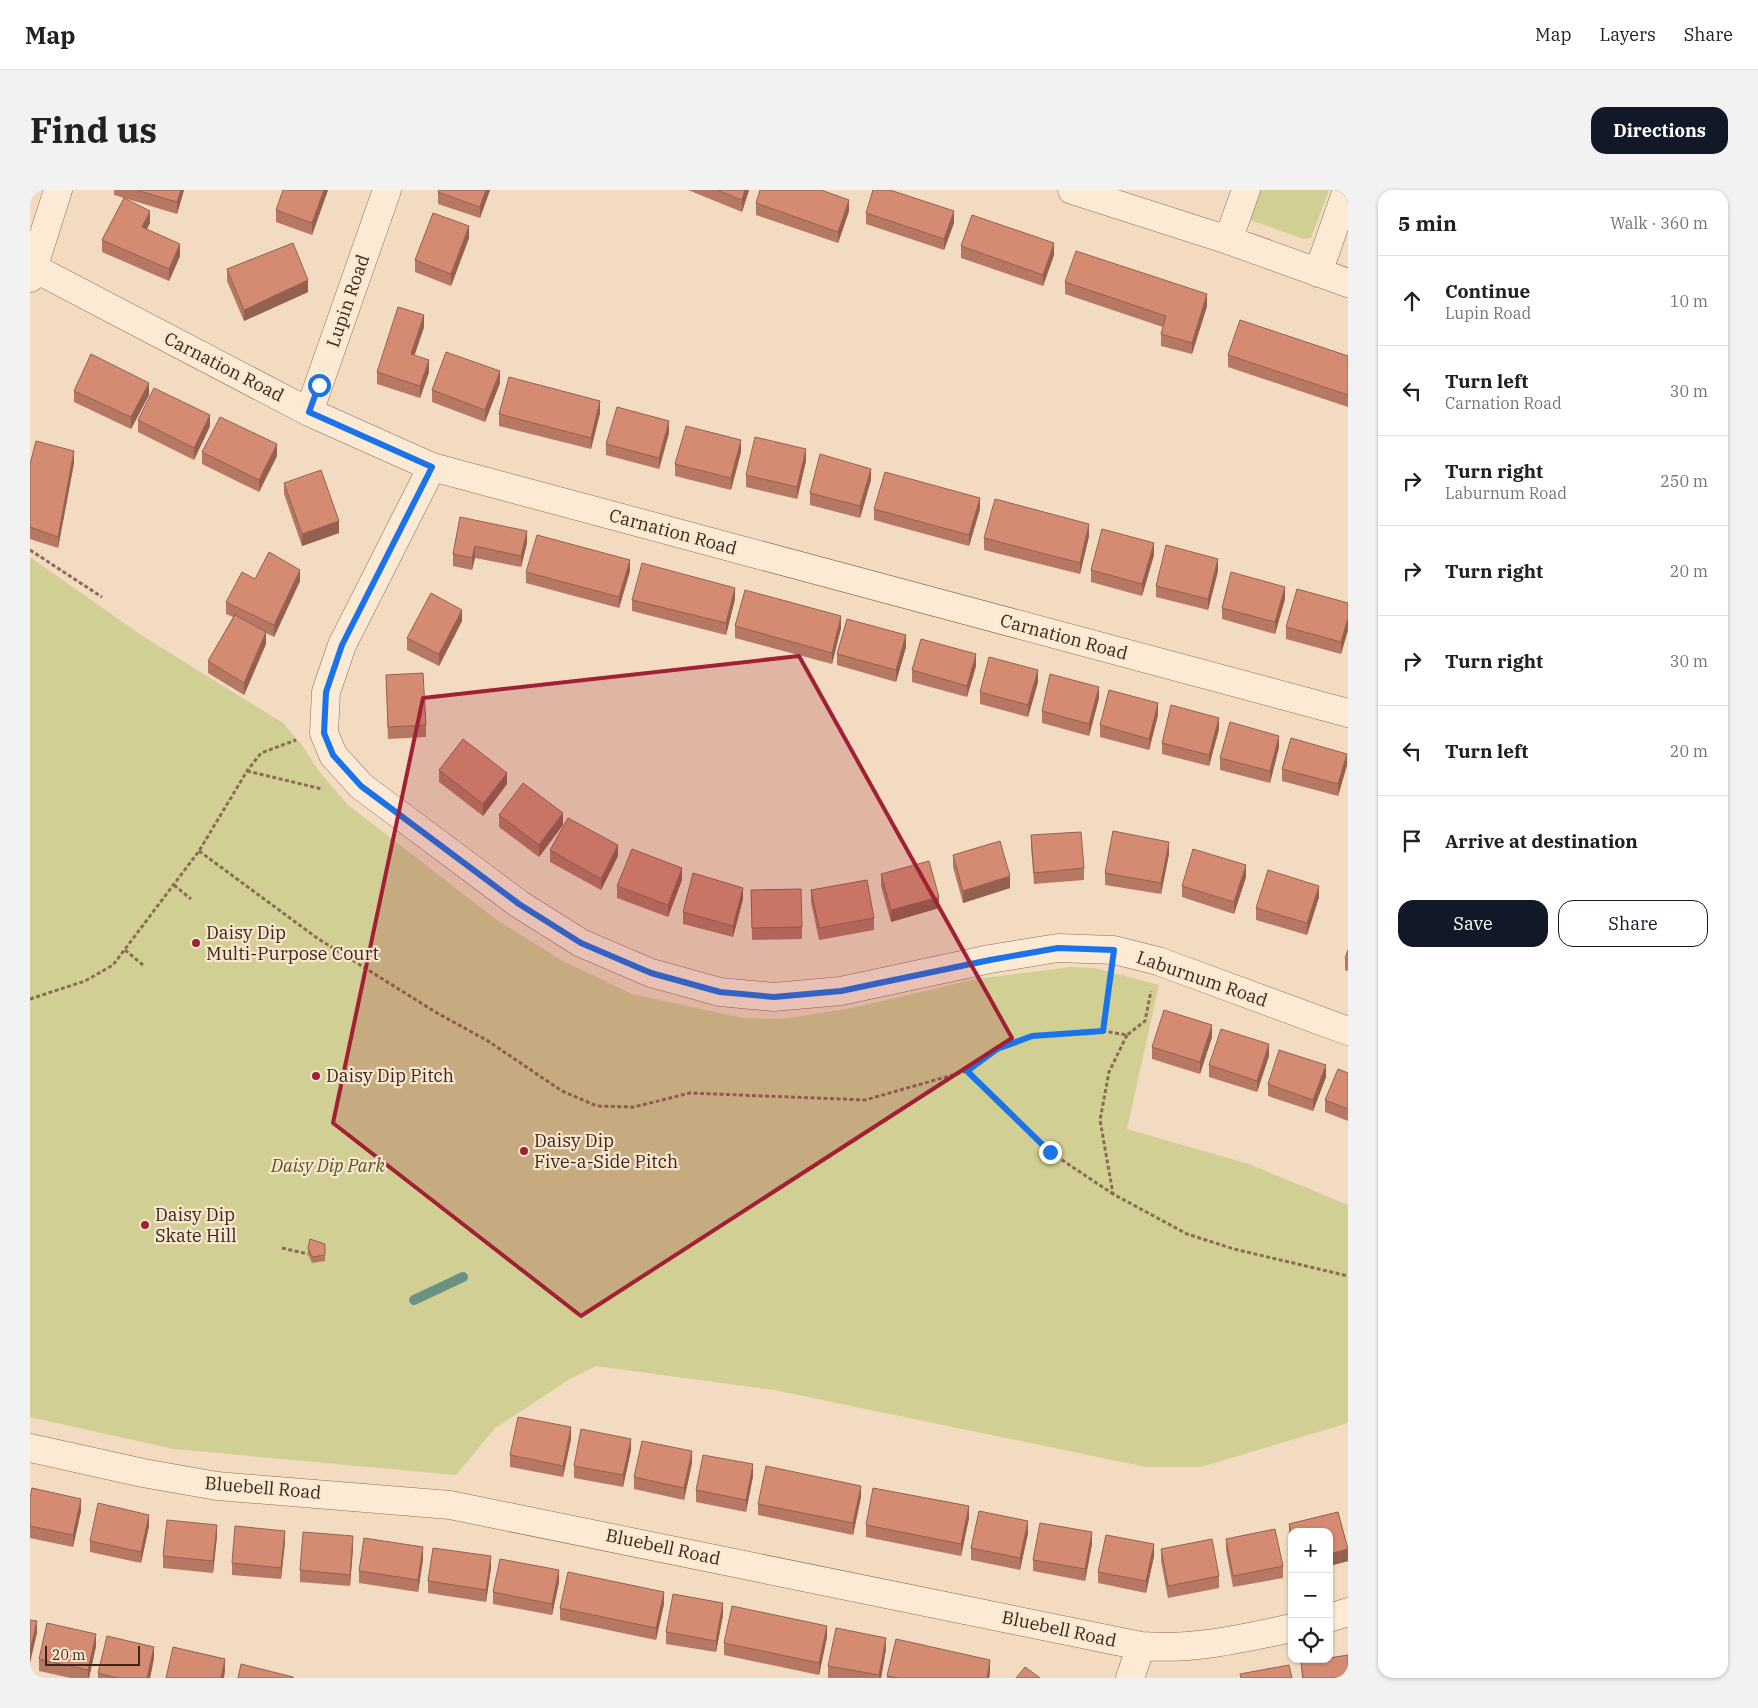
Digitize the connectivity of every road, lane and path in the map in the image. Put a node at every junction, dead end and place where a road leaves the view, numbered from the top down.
1 (58, 190) edge
2 (387, 190) edge
3 (1072, 190) edge
4 (1246, 190) edge
5 (1347, 190) edge
6 (1228, 240) junction
7 (31, 271) edge
8 (1318, 272) junction
9 (1348, 283) edge
10 (309, 412) junction
11 (432, 467) junction
12 (30, 550) edge
13 (102, 597) dead end
14 (1348, 713) edge
15 (282, 744) dead end
16 (247, 771) junction
17 (361, 786) junction
18 (198, 851) junction
19 (174, 885) junction
20 (191, 899) dead end
21 (124, 950) junction
22 (1114, 950) junction
23 (143, 965) dead end
24 (1152, 985) dead end
25 (30, 999) edge
26 (1103, 1031) junction
27 (1348, 1031) edge
28 (1127, 1035) junction
29 (967, 1071) junction
30 (1113, 1194) junction
31 (282, 1248) dead end
32 (308, 1254) edge
33 (1348, 1276) edge
34 (30, 1448) edge
35 (1348, 1612) edge
36 (1333, 1617) edge
37 (1288, 1629) edge
38 (1141, 1646) junction
39 (1130, 1678) edge

1 - 7 street
2 - 10 street, Lupin Road
3 - 6 street
4 - 6 street
5 - 8 street
6 - 8 street
7 - 10 street, Carnation Road
8 - 9 street
10 - 11 street, Carnation Road
11 - 14 street, Carnation Road
11 - 17 street, Laburnum Road
12 - 13 path
15 - 16 path
16 - 17 path
16 - 18 path
17 - 22 street, Laburnum Road
18 - 19 path
18 - 29 path
19 - 20 path
19 - 21 path
21 - 23 path
21 - 25 path
22 - 26 path
22 - 27 street, Laburnum Road
24 - 28 path
26 - 28 path
26 - 29 path
28 - 30 path
29 - 30 path
30 - 33 path
31 - 32 path
34 - 38 street, Bluebell Road
35 - 36 street
37 - 38 street, Bluebell Road
38 - 39 street

